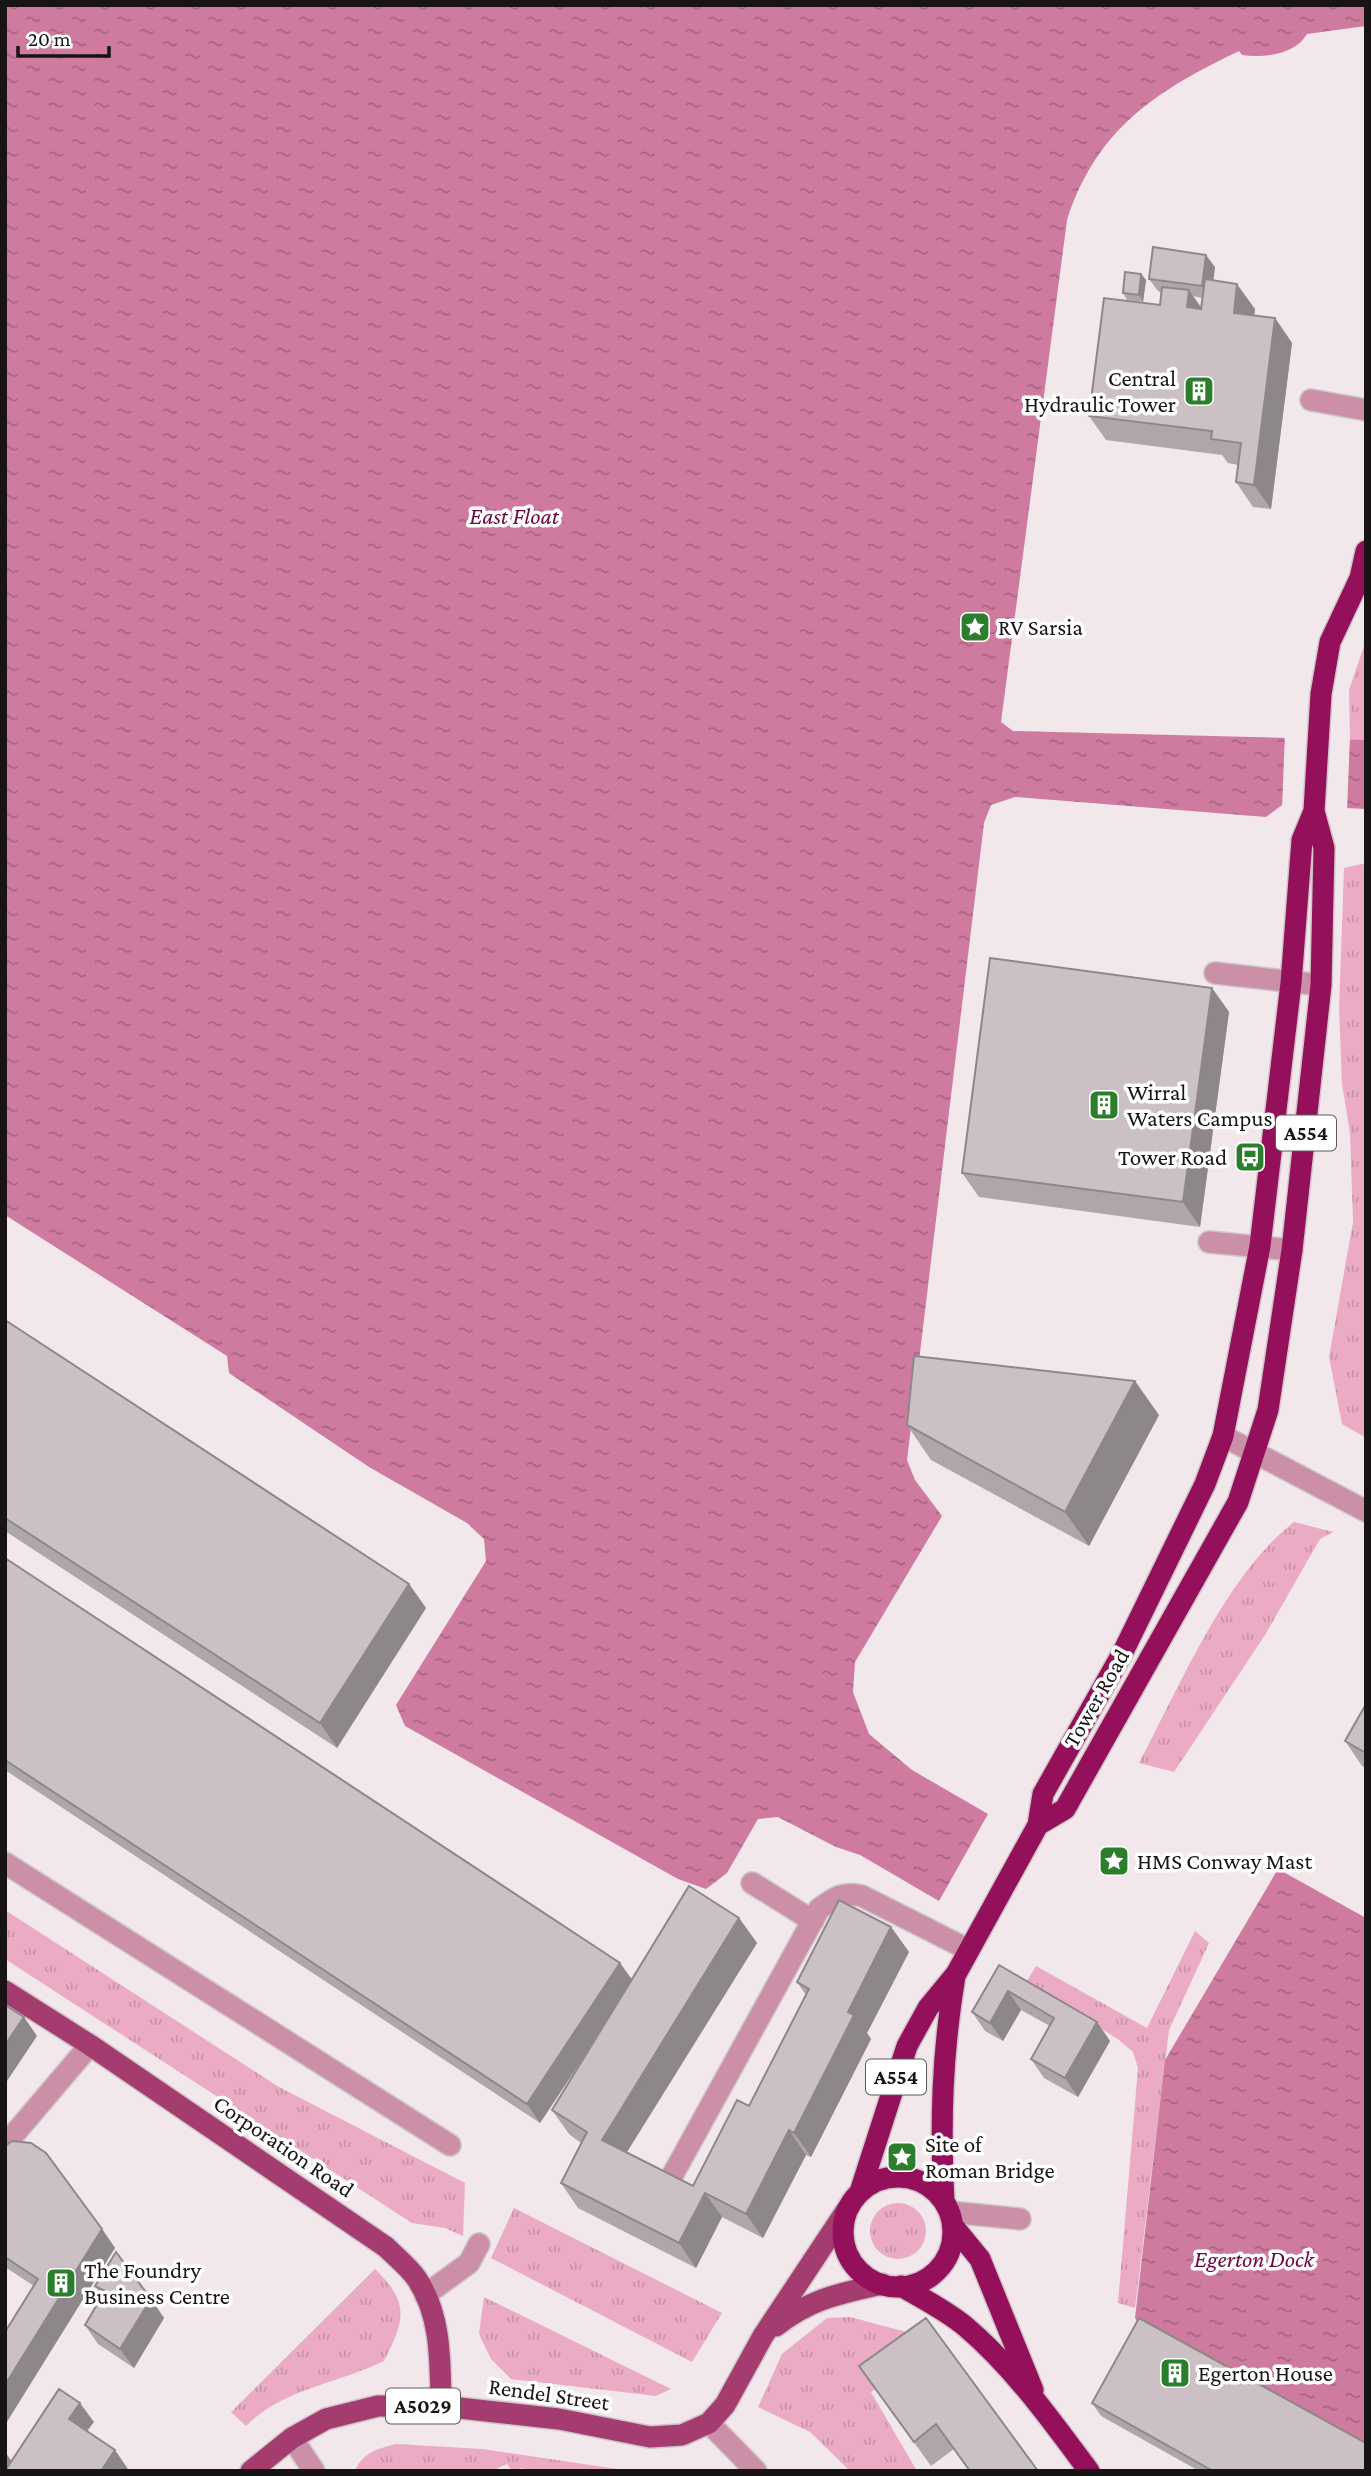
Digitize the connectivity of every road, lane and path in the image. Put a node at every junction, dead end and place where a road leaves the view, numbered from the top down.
1 (1311, 400) dead end
2 (1366, 410) edge
3 (1366, 551) edge
4 (1363, 577) edge
5 (1314, 811) junction
6 (1215, 973) dead end
7 (1291, 983) junction
8 (1321, 985) junction
9 (1209, 1242) dead end
10 (1259, 1246) junction
11 (1292, 1250) junction
12 (1223, 1436) junction
13 (1256, 1452) junction
14 (1366, 1511) edge
15 (1038, 1825) junction
16 (5, 1863) edge
17 (752, 1883) dead end
18 (813, 1921) junction
19 (969, 1950) junction
20 (956, 1974) junction
21 (5, 1991) edge
22 (90, 2045) junction
23 (5, 2145) edge
24 (450, 2145) dead end
25 (671, 2176) edge
26 (854, 2200) junction
27 (949, 2213) junction
28 (1020, 2219) dead end
29 (479, 2244) dead end
30 (892, 2285) junction
31 (425, 2295) junction
32 (764, 2336) junction
33 (1039, 2404) junction
34 (441, 2406) junction
35 (709, 2423) junction
36 (292, 2438) junction
37 (251, 2471) edge
38 (314, 2471) edge
39 (756, 2471) edge
40 (1089, 2471) edge

1 - 2 street
3 - 4 highway, Tower Road / A554
4 - 5 highway, Tower Road / A554
5 - 7 highway, Tower Road / A554
5 - 8 highway, Tower Road / A554
6 - 7 street
7 - 8 street
7 - 10 highway, Tower Road / A554
8 - 11 highway, Tower Road / A554
9 - 10 street
10 - 11 street
10 - 12 highway, Tower Road / A554
11 - 13 highway, Tower Road / A554
12 - 13 street
12 - 15 highway, Tower Road / A554
13 - 14 street
13 - 15 highway, Tower Road / A554
15 - 19 highway, Tower Road / A554
16 - 24 street
17 - 18 street
18 - 19 street
18 - 25 street
19 - 20 highway, Tower Road / A554
20 - 26 highway, Tower Road / A554
20 - 27 highway, Tower Road / A554
21 - 22 main road, Corporation Road
22 - 23 street
22 - 31 main road, Corporation Road
26 - 27 highway, A554
26 - 30 highway, A554
26 - 32 main road
27 - 28 street
27 - 30 highway, A554
27 - 33 highway, A554
29 - 31 street
30 - 32 main road
30 - 33 highway, A554
31 - 34 main road, Corporation Road
32 - 35 main road
33 - 40 highway, A554
34 - 35 main road, Rendel Street / A5029
34 - 36 main road, Rendel Street / A5029
35 - 39 street
36 - 37 main road, Rendel Street / A5029
36 - 38 street

